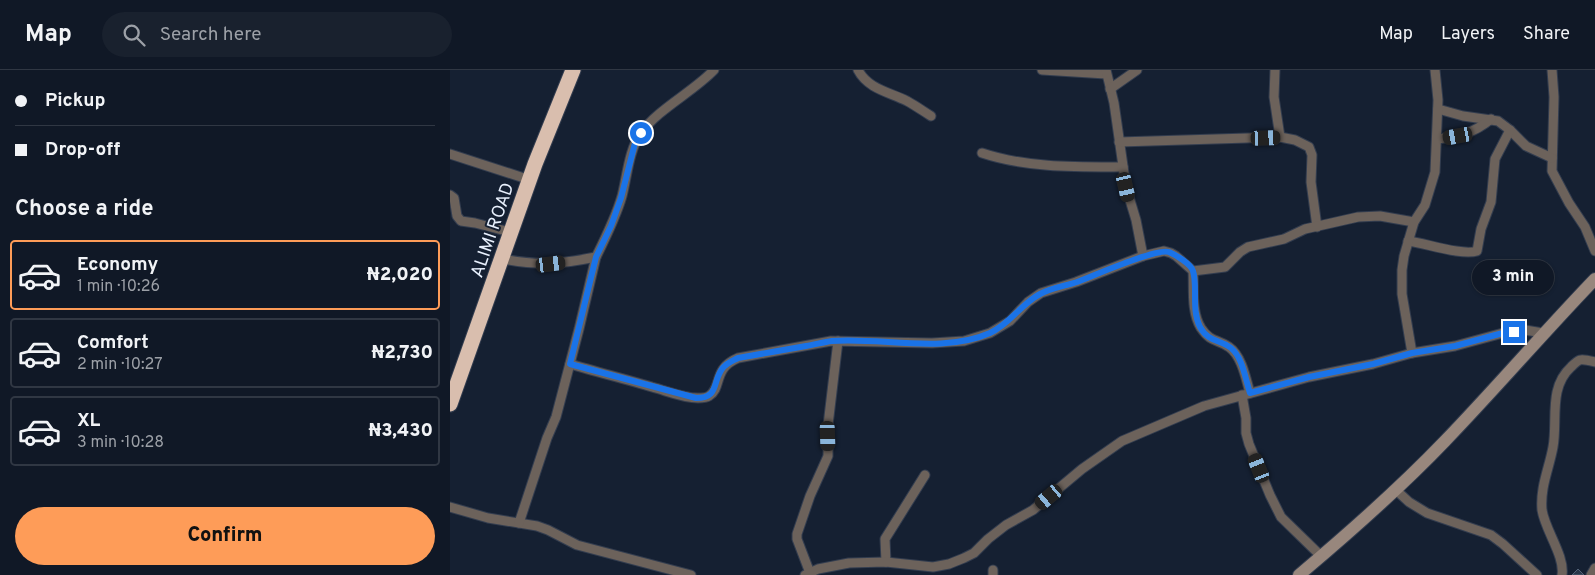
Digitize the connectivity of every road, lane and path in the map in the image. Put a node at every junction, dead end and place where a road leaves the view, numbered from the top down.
1 (567, 70) edge
2 (573, 70) edge
3 (714, 70) edge
4 (858, 70) edge
5 (1042, 70) edge
6 (1137, 70) edge
7 (1274, 70) edge
8 (1435, 70) edge
9 (1552, 70) edge
10 (1106, 72) edge
11 (1110, 89) junction
12 (1438, 109) junction
13 (931, 116) dead end
14 (1491, 119) junction
15 (1510, 130) junction
16 (1280, 137) junction
17 (1437, 139) junction
18 (1119, 142) junction
19 (982, 153) dead end
20 (450, 154) edge
21 (1552, 158) junction
22 (1123, 167) junction
23 (524, 178) junction
24 (450, 195) edge
25 (1414, 222) junction
26 (1317, 226) junction
27 (506, 230) junction
28 (1408, 241) junction
29 (1595, 251) edge
30 (1143, 256) junction
31 (596, 257) junction
32 (503, 259) junction
33 (1193, 271) junction
34 (1595, 279) edge
35 (1544, 333) junction
36 (838, 341) junction
37 (1412, 353) junction
38 (1595, 362) edge
39 (570, 364) junction
40 (450, 386) edge
41 (1246, 394) junction
42 (450, 404) edge
43 (925, 475) dead end
44 (1396, 490) junction
45 (450, 507) edge
46 (519, 523) junction
47 (1321, 556) junction
48 (886, 562) junction
49 (1595, 568) edge
50 (807, 574) edge
51 (691, 575) edge
52 (1299, 575) edge
53 (1537, 575) edge
54 (1562, 575) edge
55 (1592, 575) edge

1 - 23 highway
2 - 32 highway, ALIMI ROAD
3 - 31 street
4 - 13 street
5 - 10 street
6 - 11 street
7 - 16 street
8 - 12 street
9 - 21 street
10 - 11 street
11 - 18 street
12 - 14 street
12 - 17 street
14 - 15 street
14 - 17 street
15 - 21 street
15 - 28 street
16 - 18 street
16 - 26 street
17 - 25 street
18 - 22 street
19 - 22 street
20 - 23 street
21 - 29 street
22 - 30 street
23 - 27 highway
24 - 27 street
25 - 26 street
25 - 28 street
26 - 33 street
27 - 40 highway
28 - 37 street
30 - 33 street
30 - 36 street
31 - 32 street
31 - 39 street
32 - 42 highway, ALIMI ROAD
33 - 41 street
34 - 35 street
35 - 37 street
35 - 44 street
36 - 39 street
36 - 50 street
37 - 41 street
38 - 54 street
39 - 46 street
41 - 47 street
41 - 48 street
43 - 48 street
44 - 47 street
44 - 53 street
45 - 46 street
46 - 51 street
47 - 52 street
48 - 50 street
49 - 55 street

